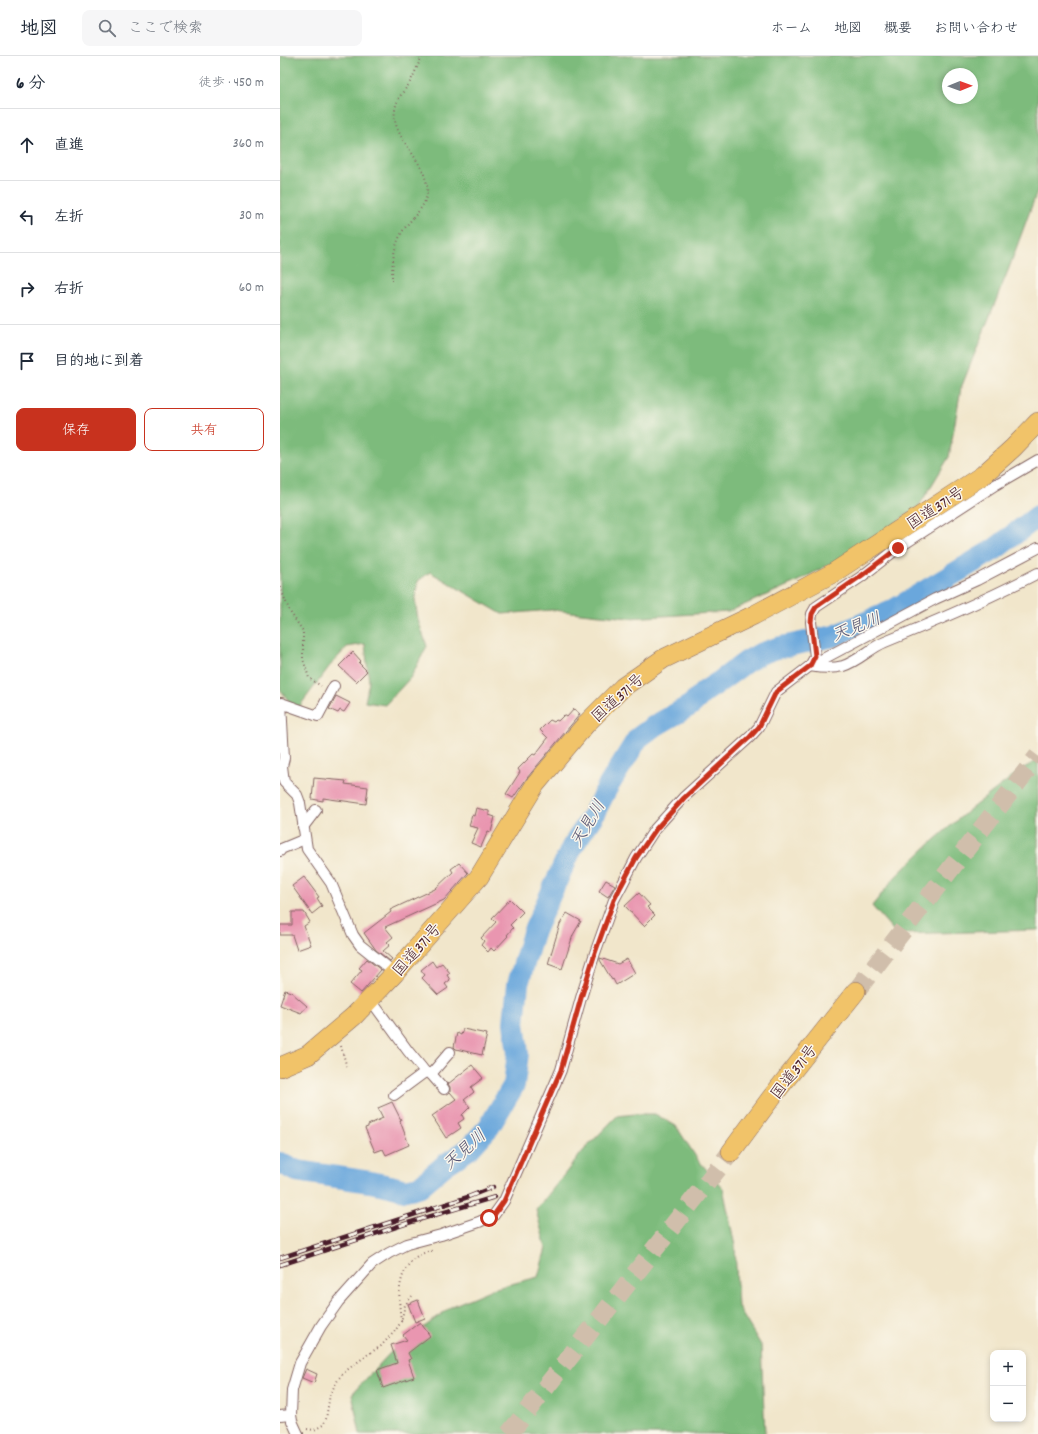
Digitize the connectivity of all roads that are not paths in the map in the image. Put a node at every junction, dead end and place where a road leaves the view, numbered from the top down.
1 (1038, 422) edge
2 (1038, 460) edge
3 (1038, 548) edge
4 (1038, 573) edge
5 (813, 661) junction
6 (332, 689) road end
7 (316, 810) dead end
8 (303, 827) junction
9 (306, 839) junction
10 (280, 851) edge
11 (396, 974) junction
12 (856, 991) tunnel mouth
13 (370, 999) junction
14 (450, 1052) dead end
15 (280, 1067) edge
16 (428, 1073) junction
17 (444, 1089) dead end
18 (394, 1095) dead end
19 (731, 1152) tunnel mouth
20 (292, 1415) junction
21 (280, 1416) edge
22 (298, 1434) edge

1 - 11 highway, 国道371号
2 - 5 street
3 - 5 street
4 - 5 street
5 - 20 street
6 - 8 street
7 - 8 street
8 - 9 street
9 - 10 street
9 - 11 street
11 - 13 highway, 国道371号
12 - 19 highway, 国道371号
13 - 15 highway, 国道371号
13 - 16 street
14 - 16 street
16 - 17 street
16 - 18 street
20 - 21 street
20 - 22 street

